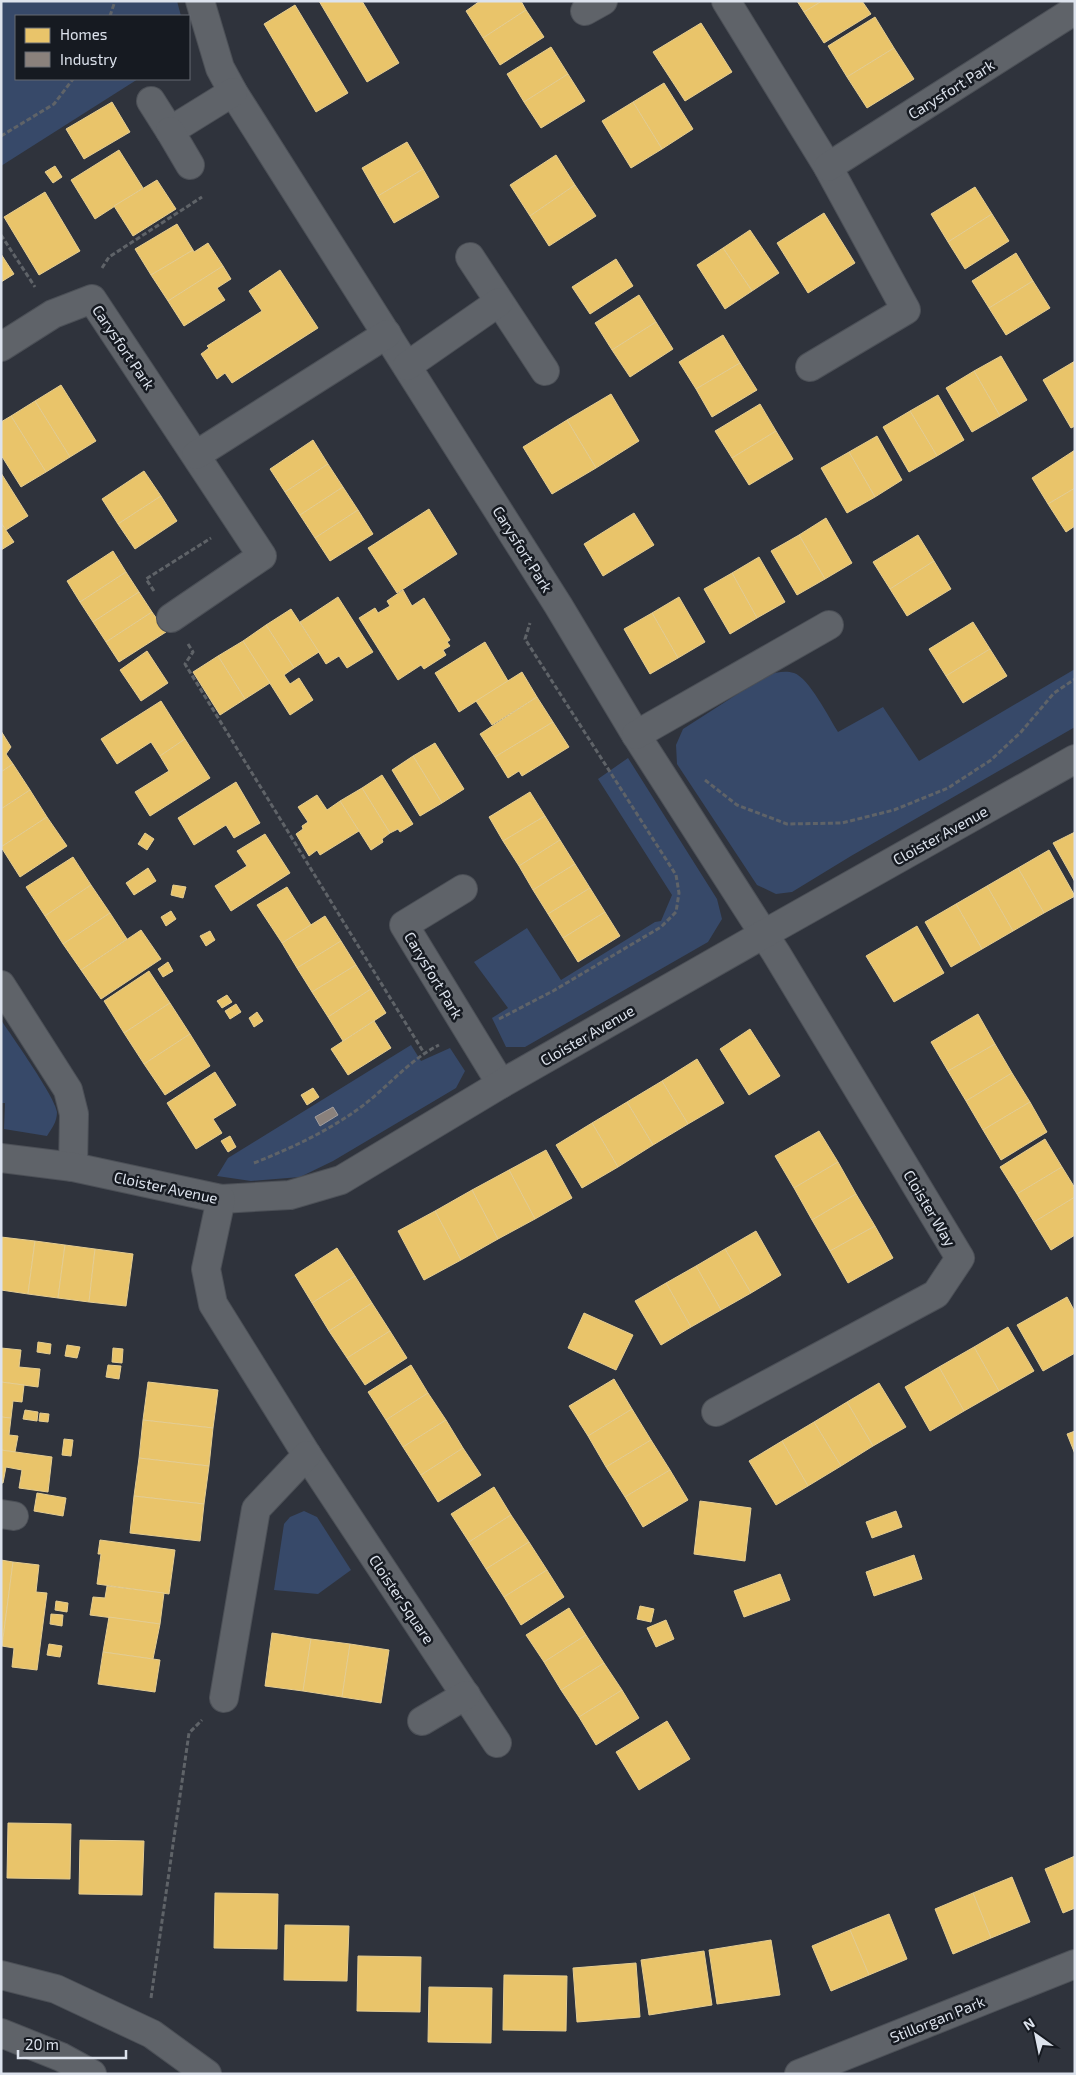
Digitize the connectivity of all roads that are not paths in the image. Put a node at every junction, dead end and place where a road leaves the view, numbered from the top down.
1 (200, 1) edge
2 (726, 1) edge
3 (1075, 10) edge
4 (233, 92) junction
5 (151, 101) dead end
6 (170, 131) junction
7 (190, 165) road end
8 (828, 167) junction
9 (470, 257) dead end
10 (499, 302) junction
11 (387, 334) junction
12 (1, 347) edge
13 (407, 366) junction
14 (810, 367) dead end
15 (545, 371) dead end
16 (196, 455) junction
17 (171, 618) road end
18 (829, 625) dead end
19 (636, 735) junction
20 (1075, 759) edge
21 (464, 889) dead end
22 (764, 934) junction
23 (1, 985) edge
24 (501, 1084) junction
25 (1, 1158) edge
26 (73, 1167) junction
27 (221, 1199) junction
28 (716, 1412) dead end
29 (307, 1455) junction
30 (466, 1695) junction
31 (224, 1698) road end
32 (422, 1721) dead end
33 (498, 1743) dead end
34 (1075, 1964) edge
35 (1, 1975) edge
36 (1, 2033) edge
37 (92, 2074) edge
38 (207, 2074) edge
39 (799, 2074) edge

1 - 4 street, Carysfort Park
2 - 8 street
3 - 8 street, Carysfort Park
4 - 6 street
4 - 11 street, Carysfort Park
5 - 6 street
6 - 7 street
8 - 14 street
9 - 10 street
10 - 13 street
10 - 15 street
11 - 13 street, Carysfort Park
11 - 16 street
12 - 16 street, Carysfort Park
13 - 19 street, Carysfort Park
16 - 17 street, Carysfort Park
18 - 19 street
19 - 22 street, Carysfort Park
20 - 22 street, Cloister Avenue
21 - 24 street, Carysfort Park
22 - 24 street, Cloister Avenue
22 - 28 street, Cloister Way
23 - 26 street
24 - 27 street, Cloister Avenue
25 - 26 street, Cloister Avenue
26 - 27 street, Cloister Avenue
27 - 29 street, Cloister Square
29 - 30 street, Cloister Square
29 - 31 street
30 - 32 street
30 - 33 street, Cloister Square
34 - 39 street, Stillorgan Park
35 - 38 street
36 - 37 street

